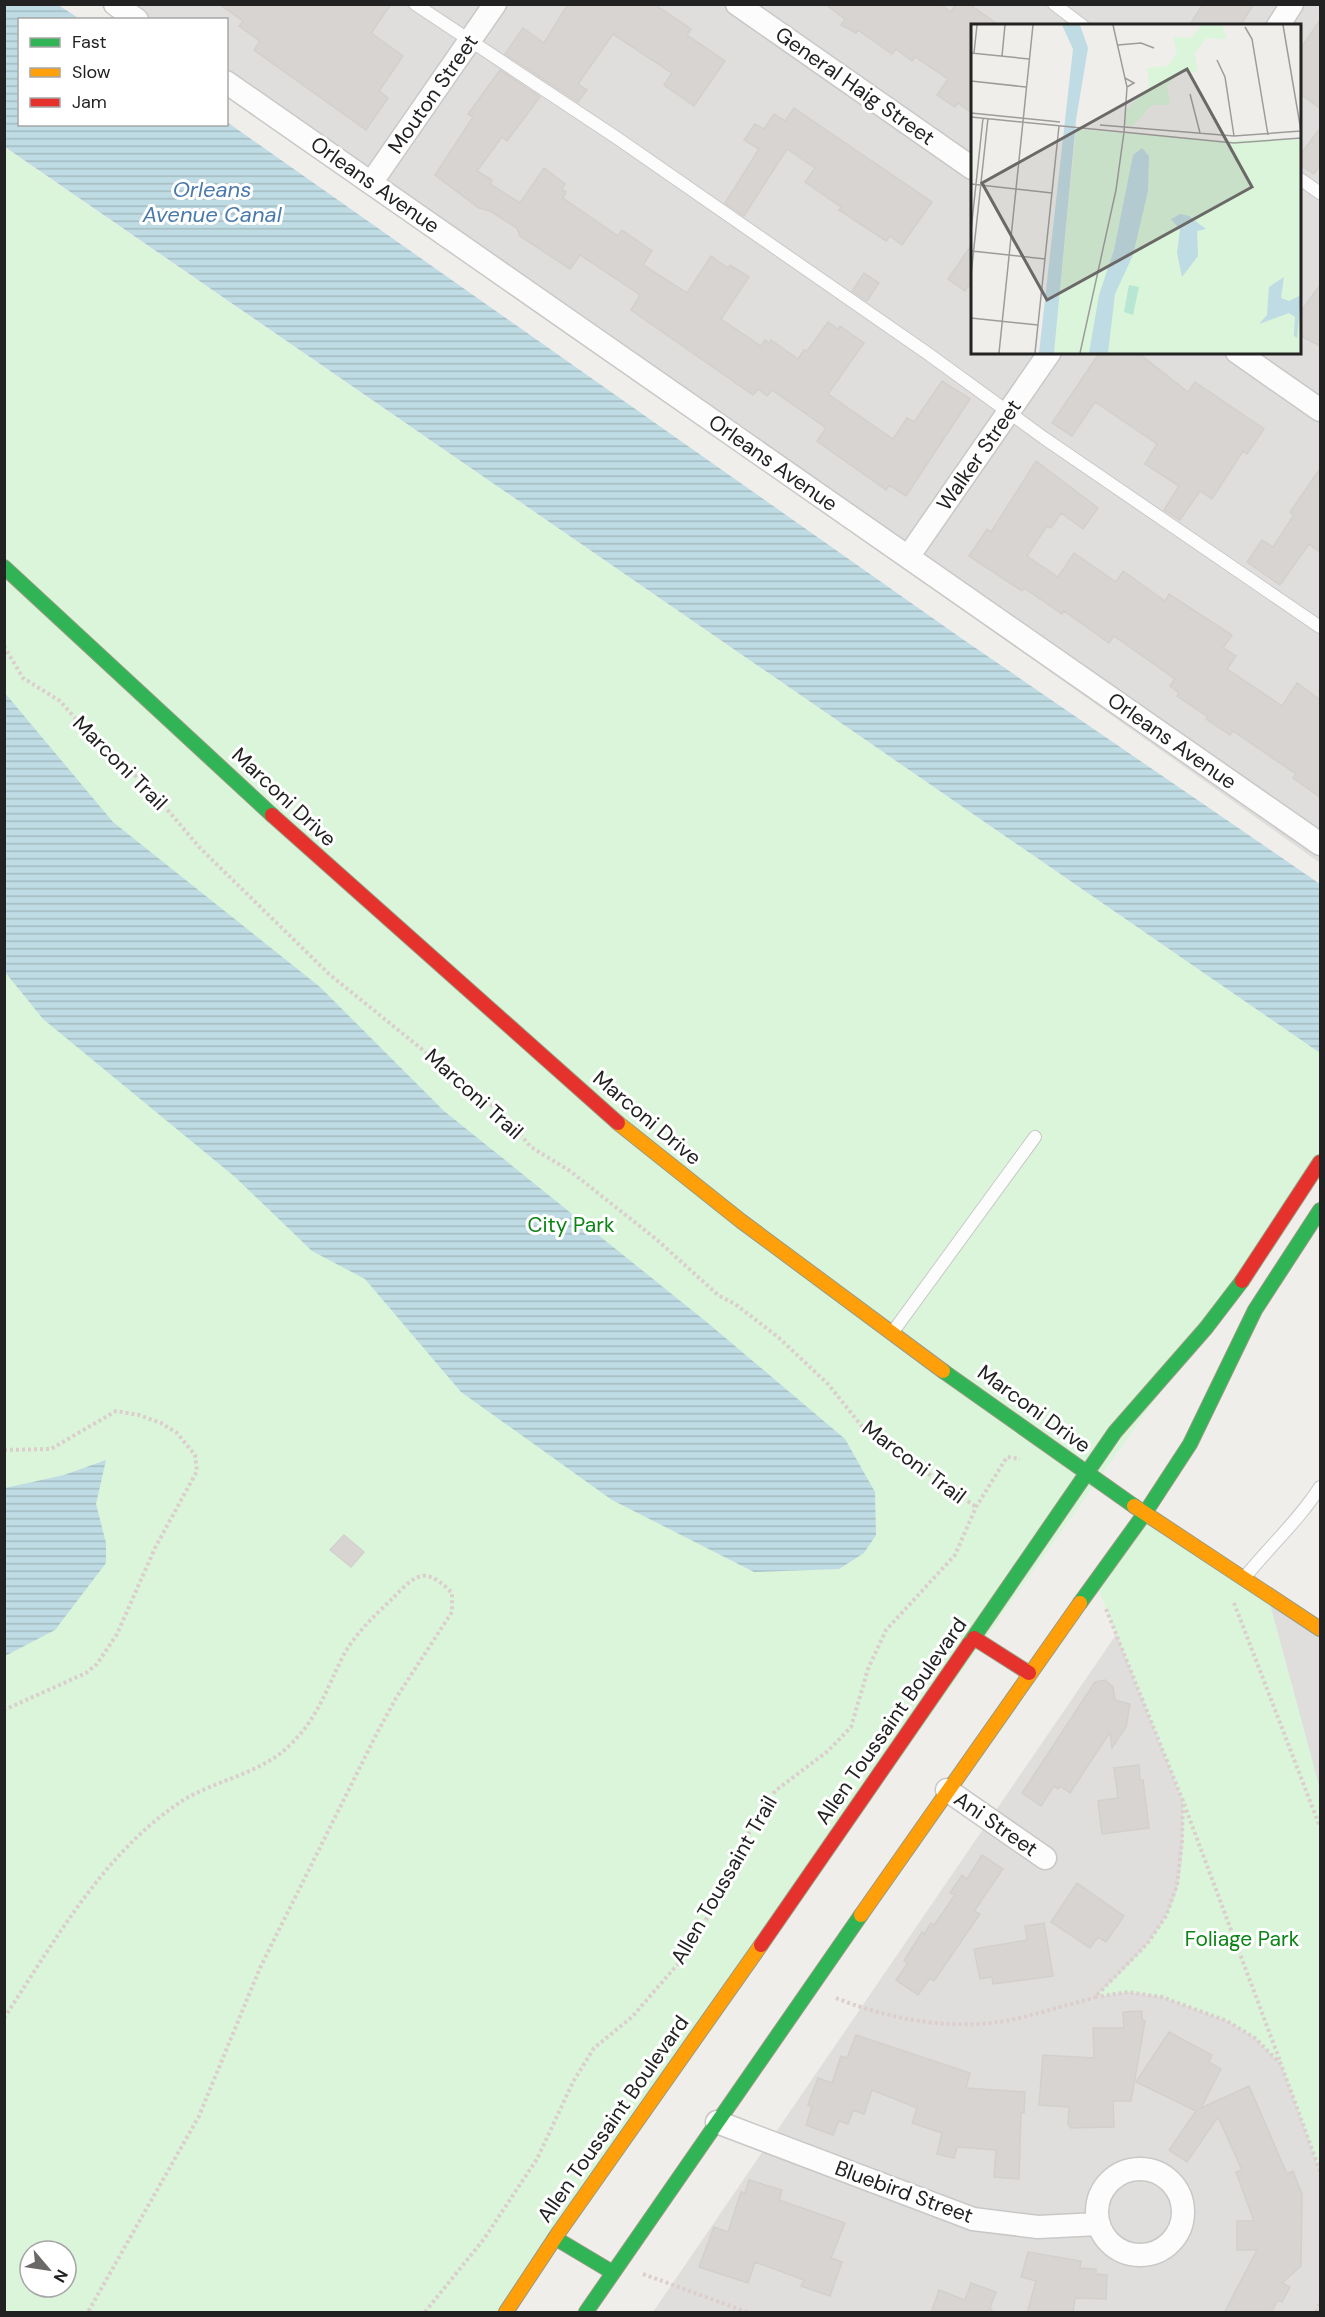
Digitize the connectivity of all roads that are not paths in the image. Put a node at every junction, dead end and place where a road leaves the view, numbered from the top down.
1 (115, 4) edge
2 (415, 4) edge
3 (495, 4) edge
4 (737, 4) edge
5 (1054, 4) edge
6 (1292, 4) edge
7 (134, 18) edge
8 (1080, 24) edge
9 (1279, 24) edge
10 (469, 42) junction
11 (228, 83) edge
12 (971, 167) edge
13 (1301, 180) edge
14 (371, 183) junction
15 (1320, 193) edge
16 (1049, 354) edge
17 (1241, 354) edge
18 (1320, 410) edge
19 (1009, 412) junction
20 (908, 557) junction
21 (4, 567) edge
22 (1320, 627) edge
23 (1320, 844) edge
24 (1035, 1137) dead end
25 (1320, 1162) edge
26 (1319, 1217) edge
27 (891, 1334) junction
28 (1087, 1473) junction
29 (1320, 1486) edge
30 (1145, 1513) junction
31 (1244, 1578) junction
32 (1320, 1629) edge
33 (974, 1638) junction
34 (1029, 1673) junction
35 (947, 1790) junction
36 (1045, 1858) dead end
37 (717, 2122) junction
38 (1099, 2224) dead end
39 (555, 2238) junction
40 (615, 2268) junction
41 (506, 2313) edge
42 (586, 2313) edge

1 - 7 street
2 - 10 lane
3 - 10 street, Mouton Street
4 - 12 street, General Haig Street
5 - 8 lane
6 - 9 street
10 - 14 street, Mouton Street
10 - 19 lane
11 - 14 street, Orleans Avenue
13 - 15 lane
14 - 20 street, Orleans Avenue
16 - 19 street, Walker Street
17 - 18 street
19 - 20 street, Walker Street
19 - 22 lane
20 - 23 street, Orleans Avenue
21 - 27 main road, Marconi Drive
24 - 27 lane
25 - 28 main road, Allen Toussaint Boulevard
26 - 30 main road
27 - 28 main road, Marconi Drive
28 - 30 main road, Marconi Drive
28 - 33 main road, Allen Toussaint Boulevard
29 - 31 lane
30 - 31 main road, Marconi Drive
30 - 34 main road
31 - 32 main road, Marconi Drive
33 - 34 main road
33 - 39 main road, Allen Toussaint Boulevard
34 - 35 main road
35 - 36 street, Ani Street
35 - 37 main road
37 - 38 street, Bluebird Street
37 - 40 main road
39 - 40 main road
39 - 41 main road, Allen Toussaint Boulevard
40 - 42 main road

